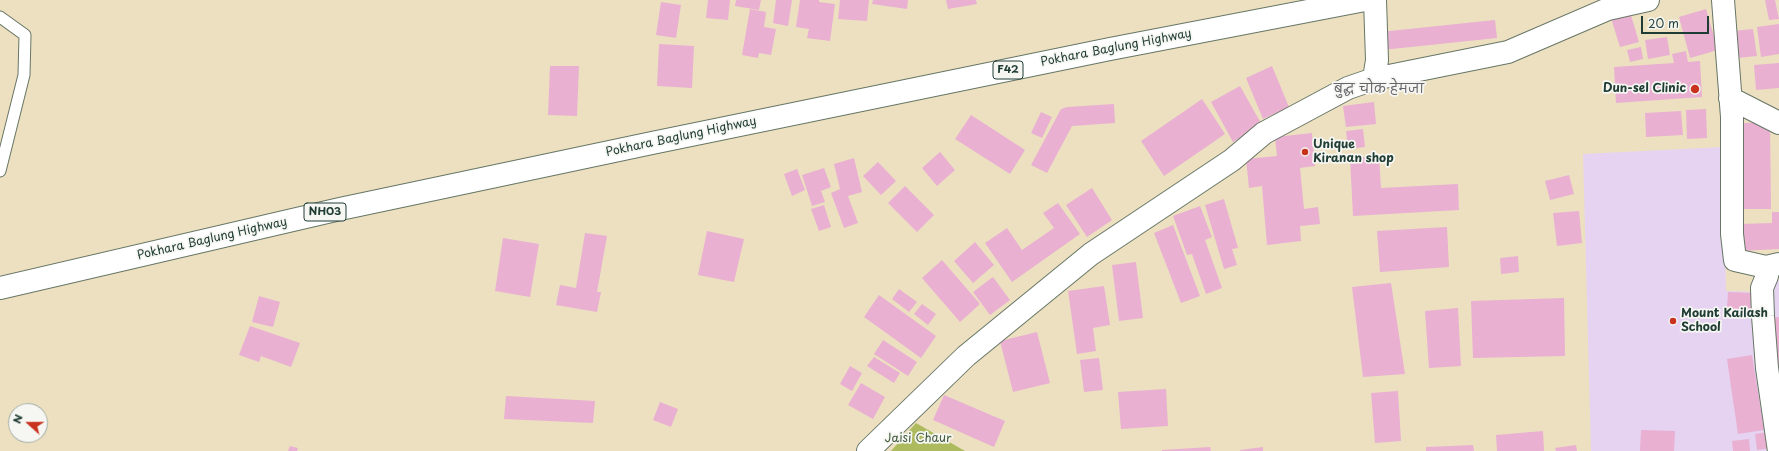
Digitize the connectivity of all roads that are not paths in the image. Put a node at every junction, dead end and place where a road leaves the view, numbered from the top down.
1 (1365, 0) edge
2 (1375, 0) edge
3 (1648, 0) edge
4 (1723, 0) edge
5 (0, 17) edge
6 (1374, 79) junction
7 (1730, 98) junction
8 (1779, 123) edge
9 (652, 143) joint
10 (0, 171) edge
11 (1772, 266) edge
12 (0, 288) edge
13 (868, 451) edge
14 (1779, 451) edge

1 - 9 main road, Pokhara Baglung Highway / F42
2 - 6 main road
3 - 6 main road
4 - 7 main road
5 - 10 lane
6 - 13 main road
7 - 8 main road
7 - 11 main road
9 - 12 main road, Pokhara Baglung Highway / NH03
11 - 14 main road

